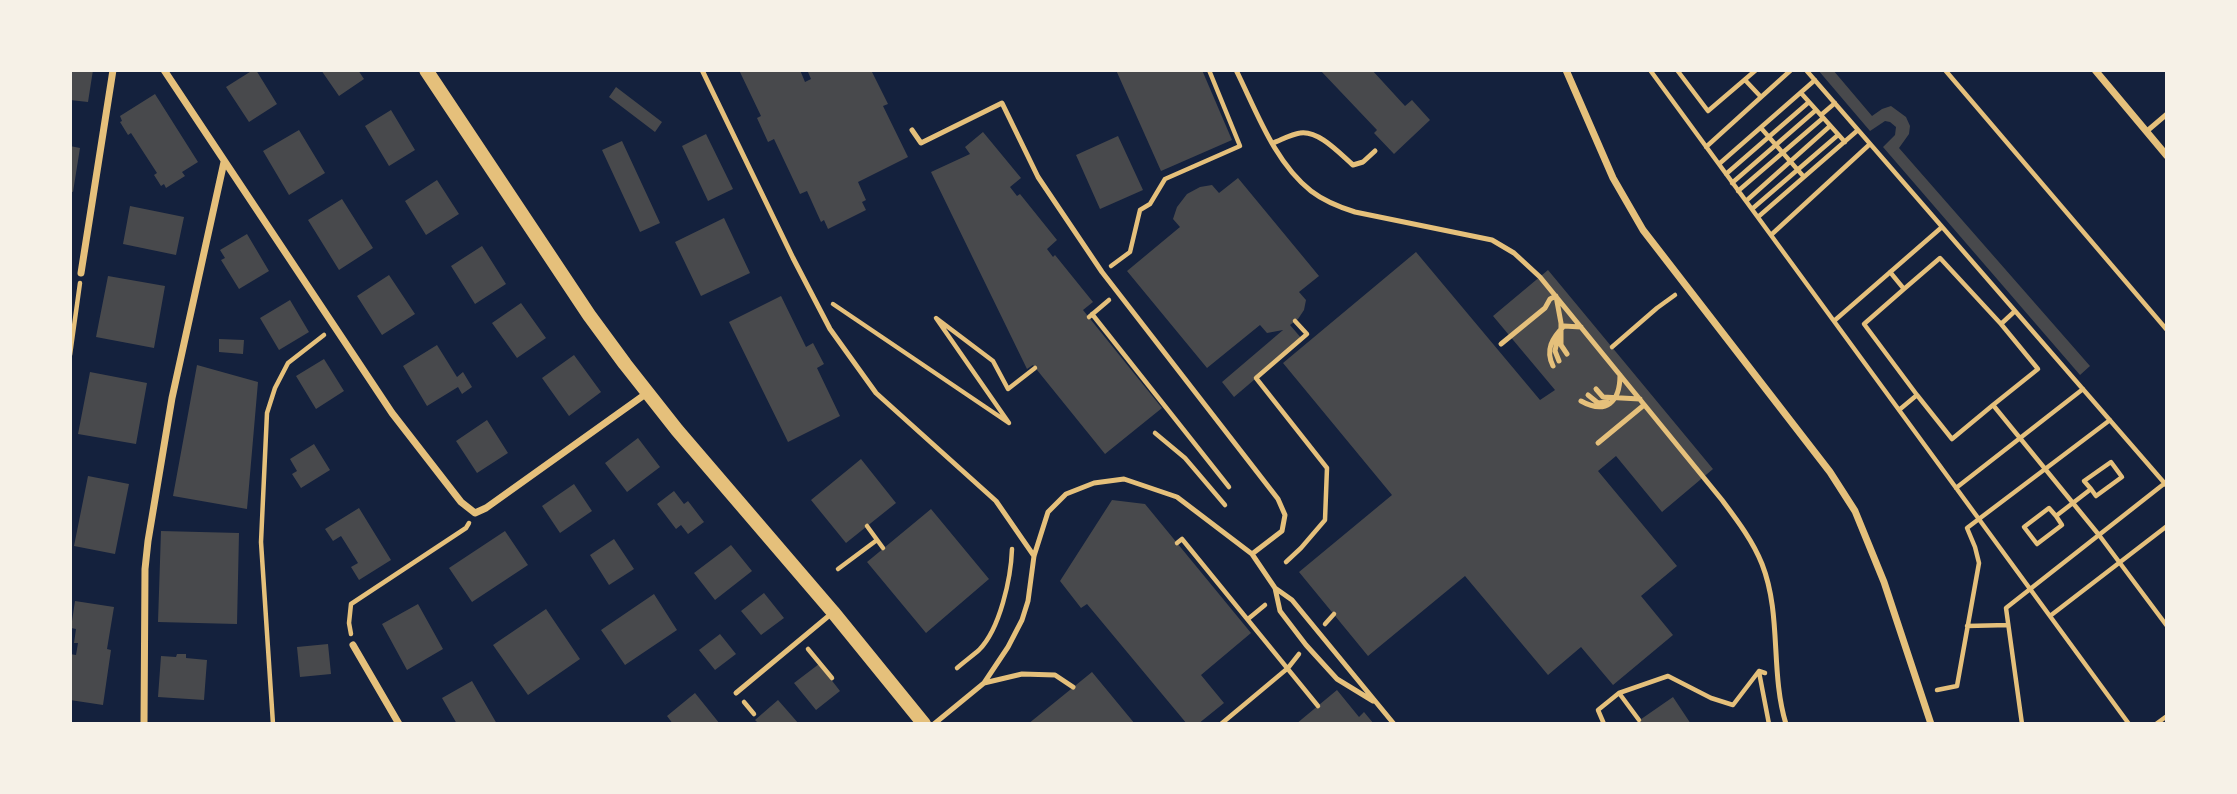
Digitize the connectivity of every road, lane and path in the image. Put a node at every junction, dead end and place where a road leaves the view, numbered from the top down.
1 (113, 70) edge
2 (164, 70) edge
3 (426, 70) edge
4 (702, 70) edge
5 (1209, 70) edge
6 (1236, 70) edge
7 (1566, 70) edge
8 (1650, 70) edge
9 (1677, 70) edge
10 (1756, 70) edge
11 (1791, 70) edge
12 (1806, 70) edge
13 (1945, 70) edge
14 (2095, 70) edge
15 (1745, 80) junction
16 (1815, 80) junction
17 (1801, 93) junction
18 (1761, 97) junction
19 (1809, 102) junction
20 (1835, 103) junction
21 (1816, 110) junction
22 (2167, 114) edge
23 (1822, 117) junction
24 (1830, 126) junction
25 (1761, 128) junction
26 (912, 130) dead end
27 (1858, 130) junction
28 (2147, 131) junction
29 (1838, 135) junction
30 (1769, 137) junction
31 (1844, 142) junction
32 (1273, 143) junction
33 (1776, 145) junction
34 (1870, 145) junction
35 (1706, 147) junction
36 (1376, 151) dead end
37 (1783, 153) junction
38 (2167, 156) edge
39 (1790, 161) junction
40 (224, 162) junction
41 (1719, 164) junction
42 (1797, 169) junction
43 (1726, 174) junction
44 (1804, 177) junction
45 (1732, 183) junction
46 (1738, 191) junction
47 (1746, 201) junction
48 (1752, 209) junction
49 (1758, 217) junction
50 (1942, 227) junction
51 (1771, 234) junction
52 (1102, 272) junction
53 (1890, 272) junction
54 (81, 273) joint
55 (1686, 287) junction
56 (1904, 289) junction
57 (1118, 293) junction
58 (70, 294) edge
59 (1556, 296) junction
60 (78, 297) junction
61 (815, 300) junction
62 (2015, 311) junction
63 (1295, 321) dead end
64 (1834, 321) junction
65 (2001, 324) junction
66 (336, 326) junction
67 (1581, 327) junction
68 (1560, 330) junction
69 (2167, 330) edge
70 (1619, 343) dead end
71 (1501, 344) dead end
72 (1567, 354) dead end
73 (70, 355) edge
74 (1559, 361) dead end
75 (1553, 366) dead end
76 (1035, 368) dead end
77 (1620, 375) junction
78 (1596, 389) dead end
79 (2083, 389) junction
80 (647, 392) junction
81 (1588, 395) dead end
82 (1917, 395) junction
83 (1616, 398) junction
84 (1581, 401) dead end
85 (1642, 402) junction
86 (1993, 405) junction
87 (1899, 410) junction
88 (2110, 420) junction
89 (1155, 433) dead end
90 (2018, 438) junction
91 (1598, 443) dead end
92 (2046, 470) junction
93 (2166, 485) edge
94 (1229, 487) dead end
95 (1956, 488) junction
96 (2091, 489) junction
97 (2073, 503) junction
98 (1225, 505) dead end
99 (2056, 516) junction
100 (1979, 519) junction
101 (867, 526) dead end
102 (2167, 526) edge
103 (466, 528) dead end
104 (2099, 535) junction
105 (877, 540) junction
106 (1177, 543) dead end
107 (883, 548) dead end
108 (1252, 554) junction
109 (1034, 556) junction
110 (1286, 562) dead end
111 (2120, 563) junction
112 (838, 569) dead end
113 (1275, 588) junction
114 (2031, 590) junction
115 (1265, 605) dead end
116 (834, 612) junction
117 (1334, 614) dead end
118 (2050, 616) junction
119 (1248, 619) junction
120 (2009, 625) junction
121 (1967, 626) junction
122 (2167, 626) edge
123 (1318, 632) junction
124 (801, 639) junction
125 (353, 645) joint
126 (1306, 645) junction
127 (1288, 668) junction
128 (1759, 671) junction
129 (1777, 675) junction
130 (832, 678) dead end
131 (984, 684) junction
132 (1073, 687) dead end
133 (1937, 691) dead end
134 (737, 693) dead end
135 (1619, 694) junction
136 (1376, 702) junction
137 (1318, 706) dead end
138 (2167, 716) edge
139 (1639, 720) dead end
140 (144, 724) edge
141 (273, 724) edge
142 (399, 724) edge
143 (932, 724) edge
144 (1221, 724) edge
145 (1394, 724) edge
146 (1604, 724) edge
147 (1769, 724) edge
148 (1786, 724) edge
149 (1931, 724) edge
150 (2022, 724) edge
151 (2129, 724) edge
152 (2156, 724) edge

1 - 54 street
2 - 40 street
3 - 80 main road
4 - 61 lane
5 - 52 path
6 - 32 lane
7 - 55 street
8 - 35 path
9 - 15 path
10 - 15 path
11 - 18 path
12 - 16 path
13 - 69 path
14 - 28 street
15 - 18 path
16 - 17 path
16 - 20 path
17 - 19 path
17 - 25 path
18 - 35 path
19 - 21 path
19 - 30 path
20 - 23 path
20 - 27 path
21 - 23 path
21 - 33 path
22 - 28 lane
23 - 24 path
23 - 37 path
24 - 29 path
24 - 39 path
25 - 30 path
25 - 41 path
26 - 52 lane
27 - 31 path
27 - 34 path
28 - 38 street
29 - 31 path
29 - 42 path
30 - 33 path
30 - 43 path
31 - 44 path
32 - 36 lane
32 - 59 lane
33 - 37 path
33 - 45 path
34 - 50 path
34 - 51 path
35 - 41 path
37 - 39 path
37 - 46 path
39 - 42 path
39 - 47 path
40 - 66 street
40 - 140 street
41 - 43 path
42 - 44 path
42 - 48 path
43 - 45 path
44 - 49 path
45 - 46 path
46 - 47 path
47 - 48 path
48 - 49 path
49 - 51 path
50 - 53 path
50 - 62 path
51 - 64 path
52 - 57 lane
53 - 56 path
53 - 64 path
54 - 60 path
55 - 70 path
55 - 149 street
56 - 65 path
56 - 82 path
57 - 94 path
57 - 108 lane
58 - 60 path
59 - 67 lane
59 - 68 lane
59 - 71 lane
60 - 73 path
61 - 76 path
61 - 109 lane
62 - 65 path
62 - 79 path
63 - 110 path
64 - 87 path
65 - 86 path
66 - 80 street
66 - 141 path
67 - 68 lane
67 - 77 lane
68 - 72 lane
68 - 74 lane
68 - 75 lane
77 - 83 lane
77 - 85 lane
78 - 83 lane
79 - 88 path
79 - 90 path
80 - 116 main road
81 - 83 lane
82 - 86 path
82 - 87 path
83 - 84 lane
83 - 85 lane
85 - 91 lane
85 - 129 lane
86 - 90 path
87 - 95 path
88 - 92 path
88 - 93 path
89 - 98 path
90 - 92 path
90 - 95 path
92 - 97 path
92 - 100 path
93 - 104 path
95 - 100 path
96 - 96 path
96 - 97 path
97 - 99 path
97 - 104 path
99 - 99 path
100 - 114 path
100 - 121 path
101 - 105 path
102 - 111 path
103 - 125 path
104 - 111 path
104 - 114 path
105 - 107 path
105 - 112 path
106 - 119 path
108 - 109 lane
108 - 113 lane
109 - 131 lane
111 - 118 path
111 - 122 path
113 - 123 lane
113 - 126 lane
114 - 118 path
114 - 120 path
115 - 119 path
116 - 124 lane
116 - 143 main road
117 - 123 path
118 - 151 path
119 - 127 path
120 - 121 path
120 - 150 path
121 - 133 path
123 - 136 lane
124 - 130 path
124 - 134 lane
125 - 142 street
126 - 127 path
126 - 136 lane
127 - 137 path
127 - 144 path
128 - 129 path
128 - 135 path
128 - 147 path
129 - 148 lane
131 - 132 lane
131 - 143 lane
135 - 139 path
135 - 146 path
136 - 145 lane
138 - 152 path

